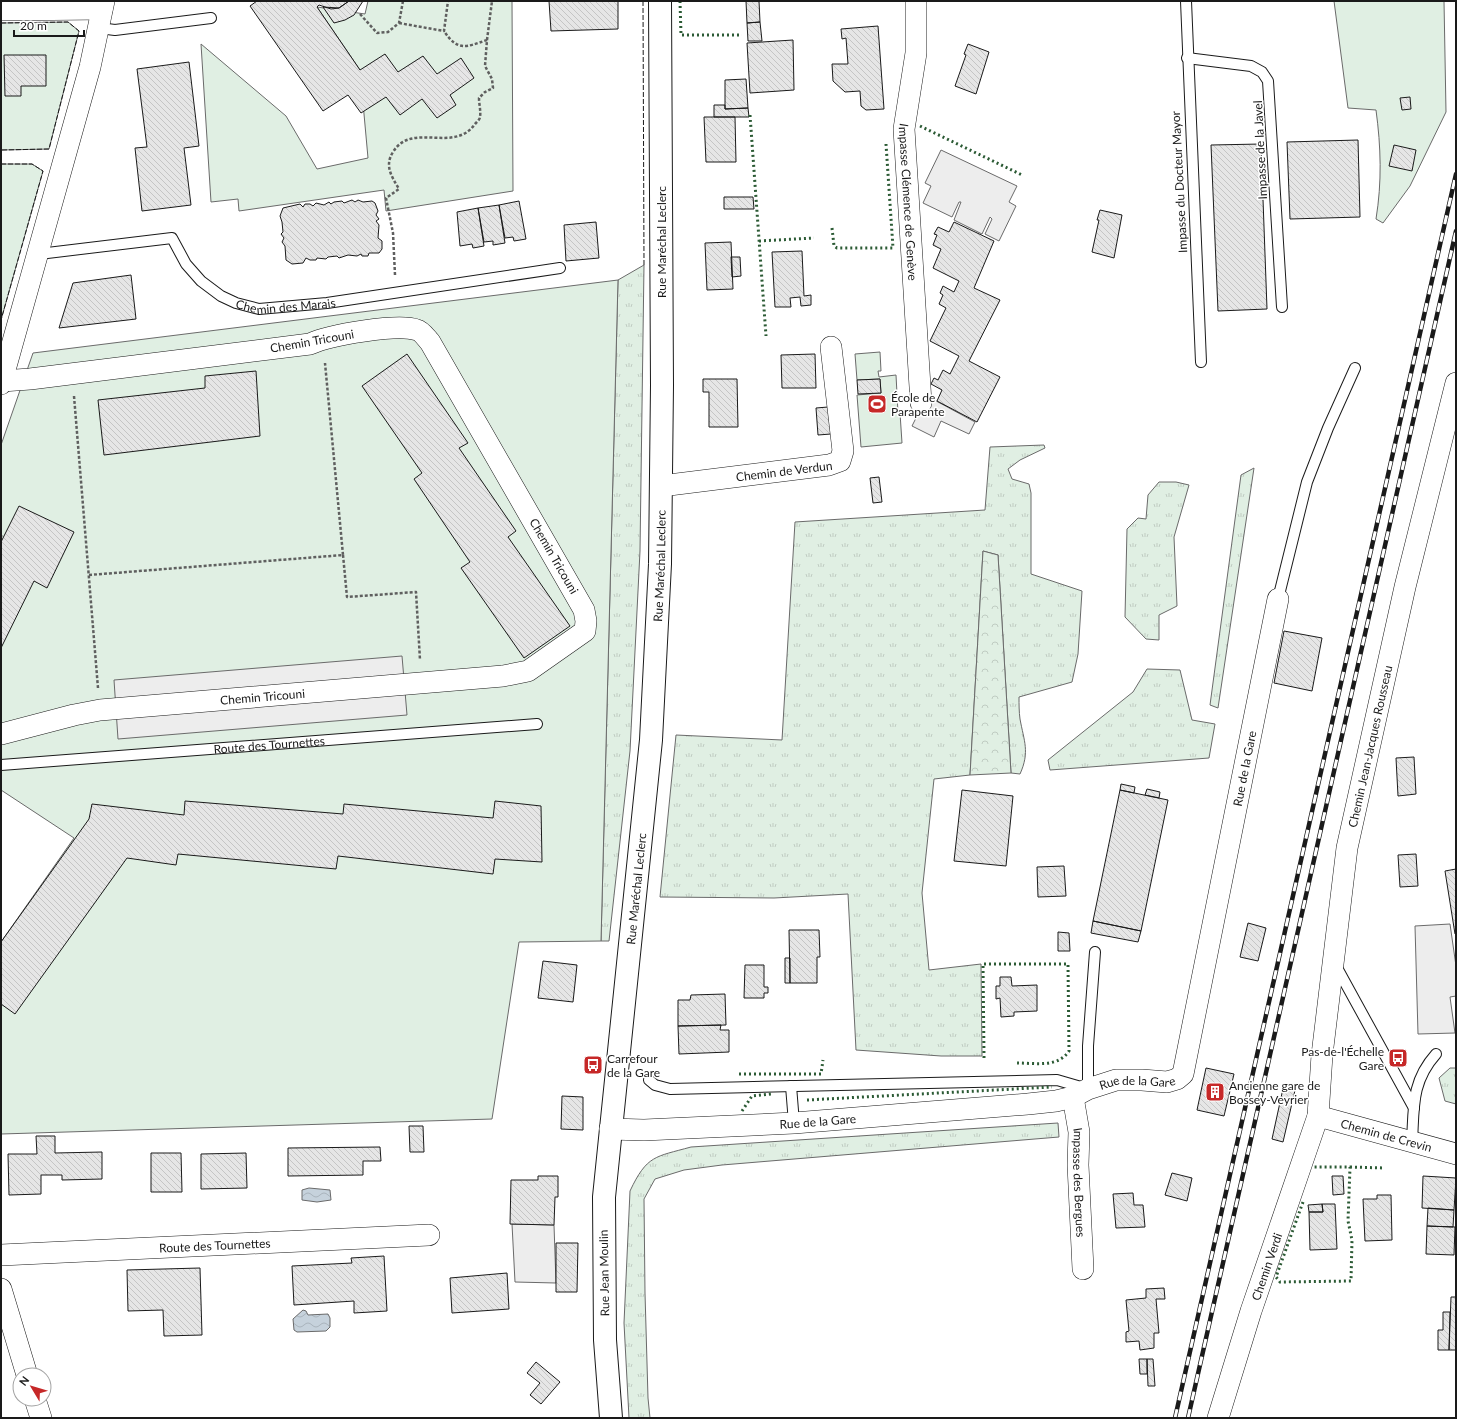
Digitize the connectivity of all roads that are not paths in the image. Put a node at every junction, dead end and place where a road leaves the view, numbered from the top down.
1 (660, 1) edge
2 (916, 1) edge
3 (1186, 1) edge
4 (1, 10) edge
5 (102, 13) edge
6 (211, 18) dead end
7 (1187, 58) junction
8 (39, 254) junction
9 (560, 268) dead end
10 (1282, 307) dead end
11 (831, 347) dead end
12 (1201, 362) dead end
13 (1355, 368) dead end
14 (1, 382) edge
15 (1456, 383) edge
16 (921, 403) dead end
17 (661, 486) junction
18 (1278, 599) joint
19 (537, 724) dead end
20 (1, 734) edge
21 (1, 765) edge
22 (1095, 952) dead end
23 (1333, 961) junction
24 (1436, 1054) dead end
25 (649, 1080) dead end
26 (791, 1086) junction
27 (1080, 1093) junction
28 (1414, 1108) junction
29 (1318, 1116) junction
30 (794, 1122) junction
31 (610, 1129) junction
32 (1412, 1142) junction
33 (1456, 1154) edge
34 (429, 1235) dead end
35 (1, 1255) edge
36 (1083, 1269) dead end
37 (1, 1289) edge
38 (25, 1367) edge
39 (38, 1407) edge
40 (41, 1418) edge
41 (611, 1418) edge
42 (1218, 1418) edge

1 - 17 main road, Rue Maréchal Leclerc
2 - 16 street, Impasse Clémence de Genève
3 - 7 lane, Impasse du Docteur Mayor
4 - 5 street
5 - 6 lane
5 - 8 street
7 - 10 lane, Impasse de la Javel
7 - 12 lane, Impasse du Docteur Mayor
8 - 9 lane, Chemin des Marais
8 - 14 street
11 - 17 street, Chemin de Verdun
13 - 18 lane
14 - 20 street, Chemin Tricouni
15 - 23 street, Chemin Jean-Jacques Rousseau
17 - 31 main road, Rue Maréchal Leclerc
18 - 27 street, Rue de la Gare
19 - 21 lane, Route des Tournettes
22 - 27 lane
23 - 28 lane
23 - 29 street, Chemin Jean-Jacques Rousseau
24 - 28 lane
25 - 26 lane
26 - 27 lane
26 - 30 lane
27 - 30 street, Rue de la Gare
27 - 36 street, Impasse des Bergues
28 - 32 lane
29 - 32 street, Chemin de Crevin
29 - 42 street, Chemin Verdi
30 - 31 street, Rue de la Gare
31 - 41 main road, Rue Jean Moulin
32 - 33 street, Chemin de Crevin
34 - 35 street, Route des Tournettes
37 - 38 street
39 - 40 street

